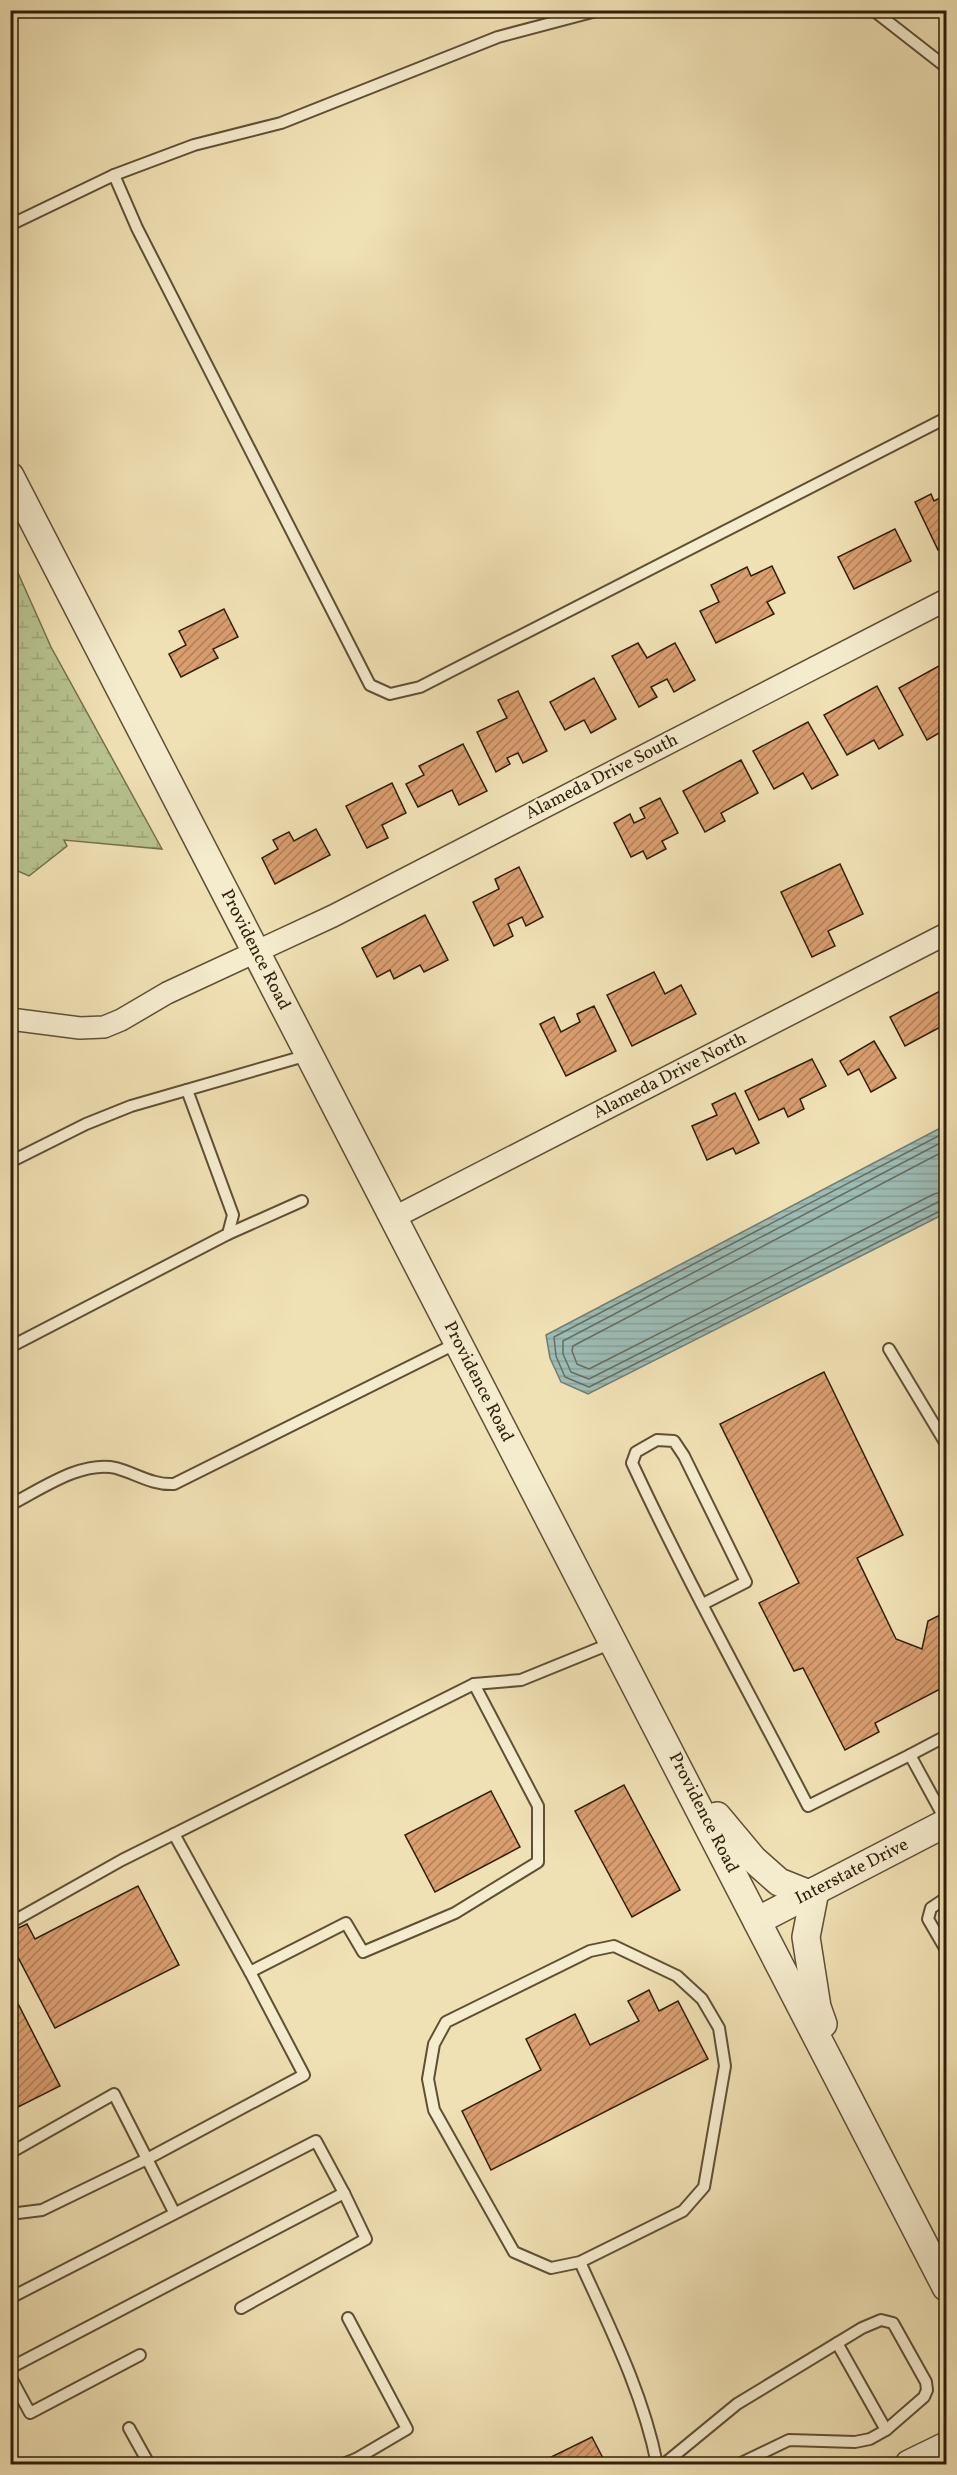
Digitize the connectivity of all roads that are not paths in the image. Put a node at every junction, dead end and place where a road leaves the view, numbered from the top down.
1 (600, 10) edge
2 (873, 10) edge
3 (946, 67) edge
4 (114, 175) junction
5 (10, 225) edge
6 (946, 418) edge
7 (10, 476) edge
8 (946, 600) edge
9 (946, 934) edge
10 (256, 950) junction
11 (10, 1019) edge
12 (309, 1055) junction
13 (187, 1090) junction
14 (10, 1162) edge
15 (302, 1201) dead end
16 (393, 1218) junction
17 (228, 1234) junction
18 (457, 1342) junction
19 (10, 1347) edge
20 (889, 1349) dead end
21 (946, 1444) edge
22 (10, 1505) edge
23 (703, 1604) junction
24 (612, 1643) junction
25 (474, 1684) junction
26 (662, 1732) junction
27 (946, 1736) edge
28 (910, 1755) junction
29 (946, 1822) edge
30 (174, 1834) junction
31 (812, 1892) junction
32 (946, 1898) edge
33 (757, 1921) junction
34 (10, 1923) edge
35 (946, 1950) edge
36 (250, 1972) junction
37 (855, 2113) junction
38 (10, 2153) edge
39 (147, 2159) junction
40 (344, 2193) junction
41 (174, 2212) junction
42 (10, 2214) edge
43 (580, 2262) junction
44 (946, 2287) edge
45 (10, 2298) edge
46 (241, 2308) dead end
47 (348, 2318) dead end
48 (837, 2343) junction
49 (140, 2355) dead end
50 (10, 2368) edge
51 (10, 2376) edge
52 (129, 2428) dead end
53 (886, 2430) junction
54 (946, 2446) edge
55 (358, 2462) edge
56 (149, 2464) edge
57 (343, 2464) edge
58 (657, 2464) edge
59 (664, 2464) edge
60 (739, 2464) edge
61 (909, 2464) edge

1 - 4 lane
2 - 3 lane
4 - 5 lane
4 - 6 lane
7 - 10 street, Providence Road
8 - 10 street, Alameda Drive South
9 - 16 street, Alameda Drive North
10 - 11 street, Alameda Drive South
10 - 12 street, Providence Road
12 - 13 lane
12 - 16 street, Providence Road
13 - 14 lane
13 - 17 lane
15 - 17 lane
16 - 18 street, Providence Road
17 - 19 lane
18 - 22 lane
18 - 24 street, Providence Road
20 - 21 lane
23 - 23 lane
23 - 28 lane
24 - 25 lane
24 - 26 street, Providence Road
25 - 30 lane
25 - 36 lane
26 - 31 street
26 - 33 street, Providence Road
27 - 28 lane
28 - 29 lane
29 - 31 street, Interstate Drive
30 - 34 lane
30 - 36 lane
31 - 33 street, Interstate Drive
31 - 37 street
32 - 35 lane
33 - 37 street, Providence Road
36 - 39 lane
37 - 44 street, Providence Road
38 - 39 lane
39 - 41 lane
39 - 42 lane
40 - 41 lane
40 - 46 lane
40 - 50 lane
41 - 45 lane
43 - 43 lane
43 - 58 lane
47 - 55 lane
48 - 53 lane
48 - 53 lane
48 - 59 lane
49 - 51 lane
52 - 56 lane
53 - 60 lane
54 - 61 street
55 - 57 lane

